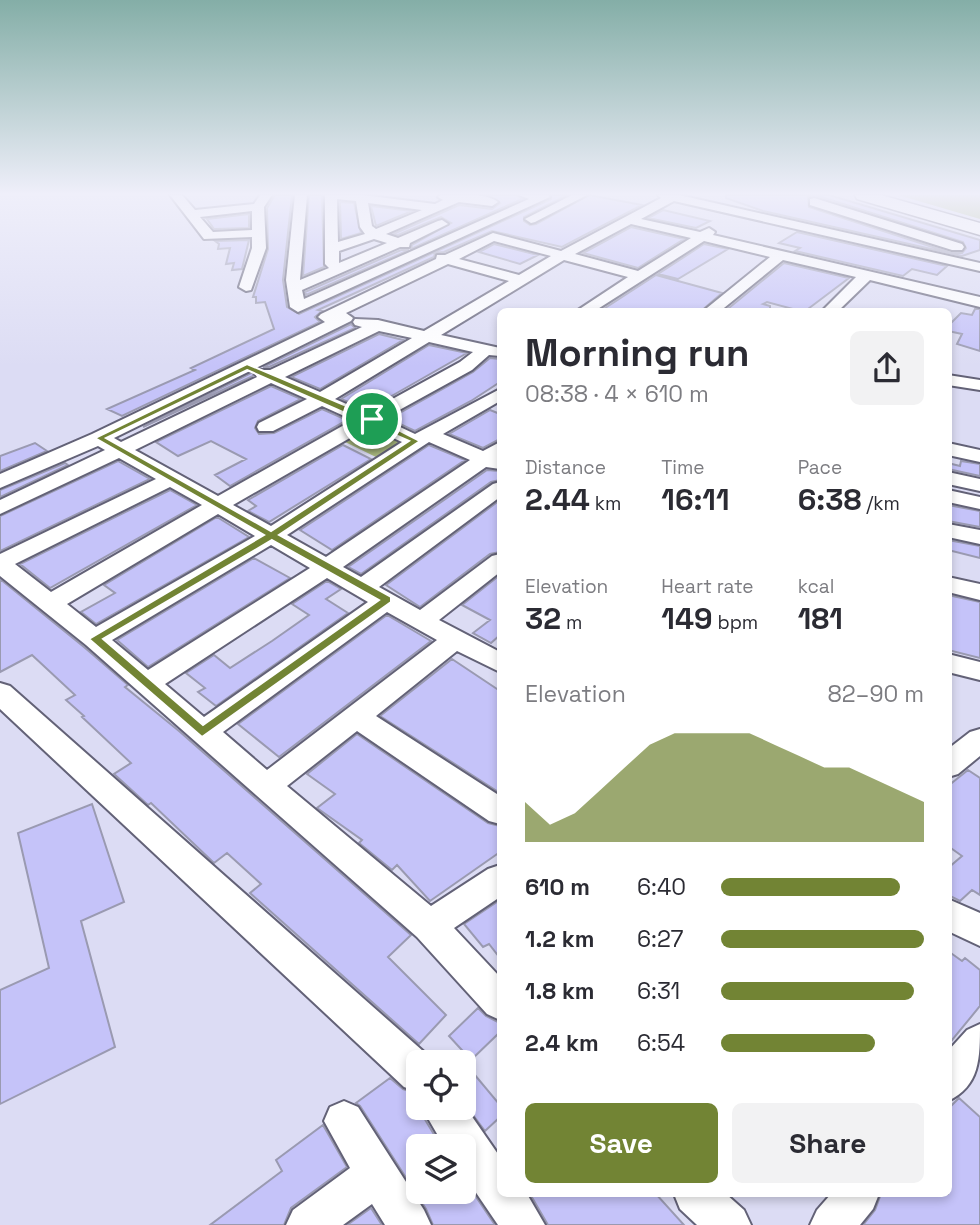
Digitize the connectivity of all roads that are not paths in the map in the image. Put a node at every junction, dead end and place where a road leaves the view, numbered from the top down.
1 (274, 252) edge
2 (280, 252) edge
3 (333, 252) edge
4 (375, 252) edge
5 (420, 252) edge
6 (426, 252) edge
7 (462, 252) edge
8 (552, 252) edge
9 (569, 252) edge
10 (676, 252) edge
11 (763, 252) edge
12 (916, 252) edge
13 (563, 255) junction
14 (779, 256) junction
15 (446, 260) junction
16 (980, 267) edge
17 (332, 271) junction
18 (638, 275) junction
19 (867, 275) junction
20 (520, 280) junction
21 (246, 287) dead end
22 (294, 288) junction
23 (969, 299) edge
24 (298, 307) junction
25 (588, 308) edge
26 (714, 308) edge
27 (832, 308) edge
28 (345, 318) junction
29 (322, 319) junction
30 (378, 325) junction
31 (428, 335) junction
32 (494, 351) edge
33 (247, 367) junction
34 (271, 377) junction
35 (952, 381) edge
36 (980, 386) edge
37 (497, 396) edge
38 (323, 399) junction
39 (372, 419) junction
40 (266, 427) dead end
41 (99, 438) junction
42 (422, 438) junction
43 (121, 450) junction
44 (952, 450) edge
45 (980, 456) edge
46 (495, 458) edge
47 (172, 479) junction
48 (952, 479) edge
49 (0, 482) edge
50 (980, 485) edge
51 (497, 490) edge
52 (952, 497) edge
53 (980, 503) edge
54 (218, 506) junction
55 (0, 508) edge
56 (952, 531) edge
57 (272, 535) junction
58 (980, 537) edge
59 (497, 563) edge
60 (0, 564) edge
61 (327, 567) junction
62 (952, 585) edge
63 (363, 587) junction
64 (980, 592) edge
65 (387, 600) junction
66 (51, 603) junction
67 (421, 621) junction
68 (95, 639) junction
69 (456, 639) junction
70 (497, 660) edge
71 (952, 664) edge
72 (980, 671) edge
73 (146, 684) junction
74 (0, 693) edge
75 (356, 716) junction
76 (202, 732) junction
77 (980, 740) edge
78 (952, 763) edge
79 (267, 786) junction
80 (497, 809) edge
81 (497, 881) edge
82 (952, 916) edge
83 (429, 926) junction
84 (980, 930) edge
85 (497, 999) edge
86 (980, 1043) edge
87 (406, 1062) edge
88 (952, 1077) edge
89 (450, 1120) edge
90 (344, 1121) dead end
91 (377, 1174) junction
92 (497, 1187) edge
93 (504, 1197) edge
94 (698, 1197) edge
95 (855, 1197) edge
96 (308, 1225) edge
97 (409, 1225) edge
98 (523, 1225) edge
99 (729, 1225) edge
100 (832, 1225) edge

1 - 21 street
2 - 22 street
3 - 17 street
4 - 17 street
5 - 24 street
6 - 15 street
7 - 15 street
8 - 13 street
9 - 13 street
10 - 18 street
11 - 14 street
12 - 16 street
13 - 18 street
13 - 20 street
14 - 19 street
14 - 26 street
15 - 20 street
15 - 29 street
17 - 22 street
18 - 25 street
19 - 23 street
19 - 27 street
20 - 31 street
22 - 24 street
24 - 29 street
28 - 29 street
28 - 30 street
28 - 33 street
30 - 31 street
30 - 34 street
31 - 32 street
31 - 38 street
32 - 39 street
33 - 34 street
33 - 41 street
34 - 38 street
34 - 43 street
35 - 36 street
37 - 42 street
38 - 39 street
38 - 40 street
39 - 42 street
39 - 54 street
41 - 43 street
41 - 49 street
42 - 46 street
42 - 57 street
43 - 47 street
43 - 55 street
44 - 45 street
46 - 61 street
47 - 54 street
47 - 60 street
48 - 50 street
51 - 63 street
52 - 53 street
54 - 57 street
54 - 66 street
56 - 58 street
57 - 61 street
57 - 68 street
59 - 67 street
60 - 66 street
61 - 63 street
61 - 73 street
62 - 64 street
63 - 65 street
65 - 67 street
65 - 76 street
66 - 68 street
67 - 69 street
68 - 73 street
69 - 70 street
69 - 75 street
71 - 72 street
73 - 76 street
74 - 87 street
75 - 79 street
75 - 80 street
76 - 79 street
77 - 78 street
79 - 83 street
81 - 83 street
82 - 84 street
83 - 85 street
86 - 88 street
89 - 92 street
90 - 91 street
91 - 96 street
91 - 97 street
93 - 98 street
94 - 99 street
95 - 100 street

